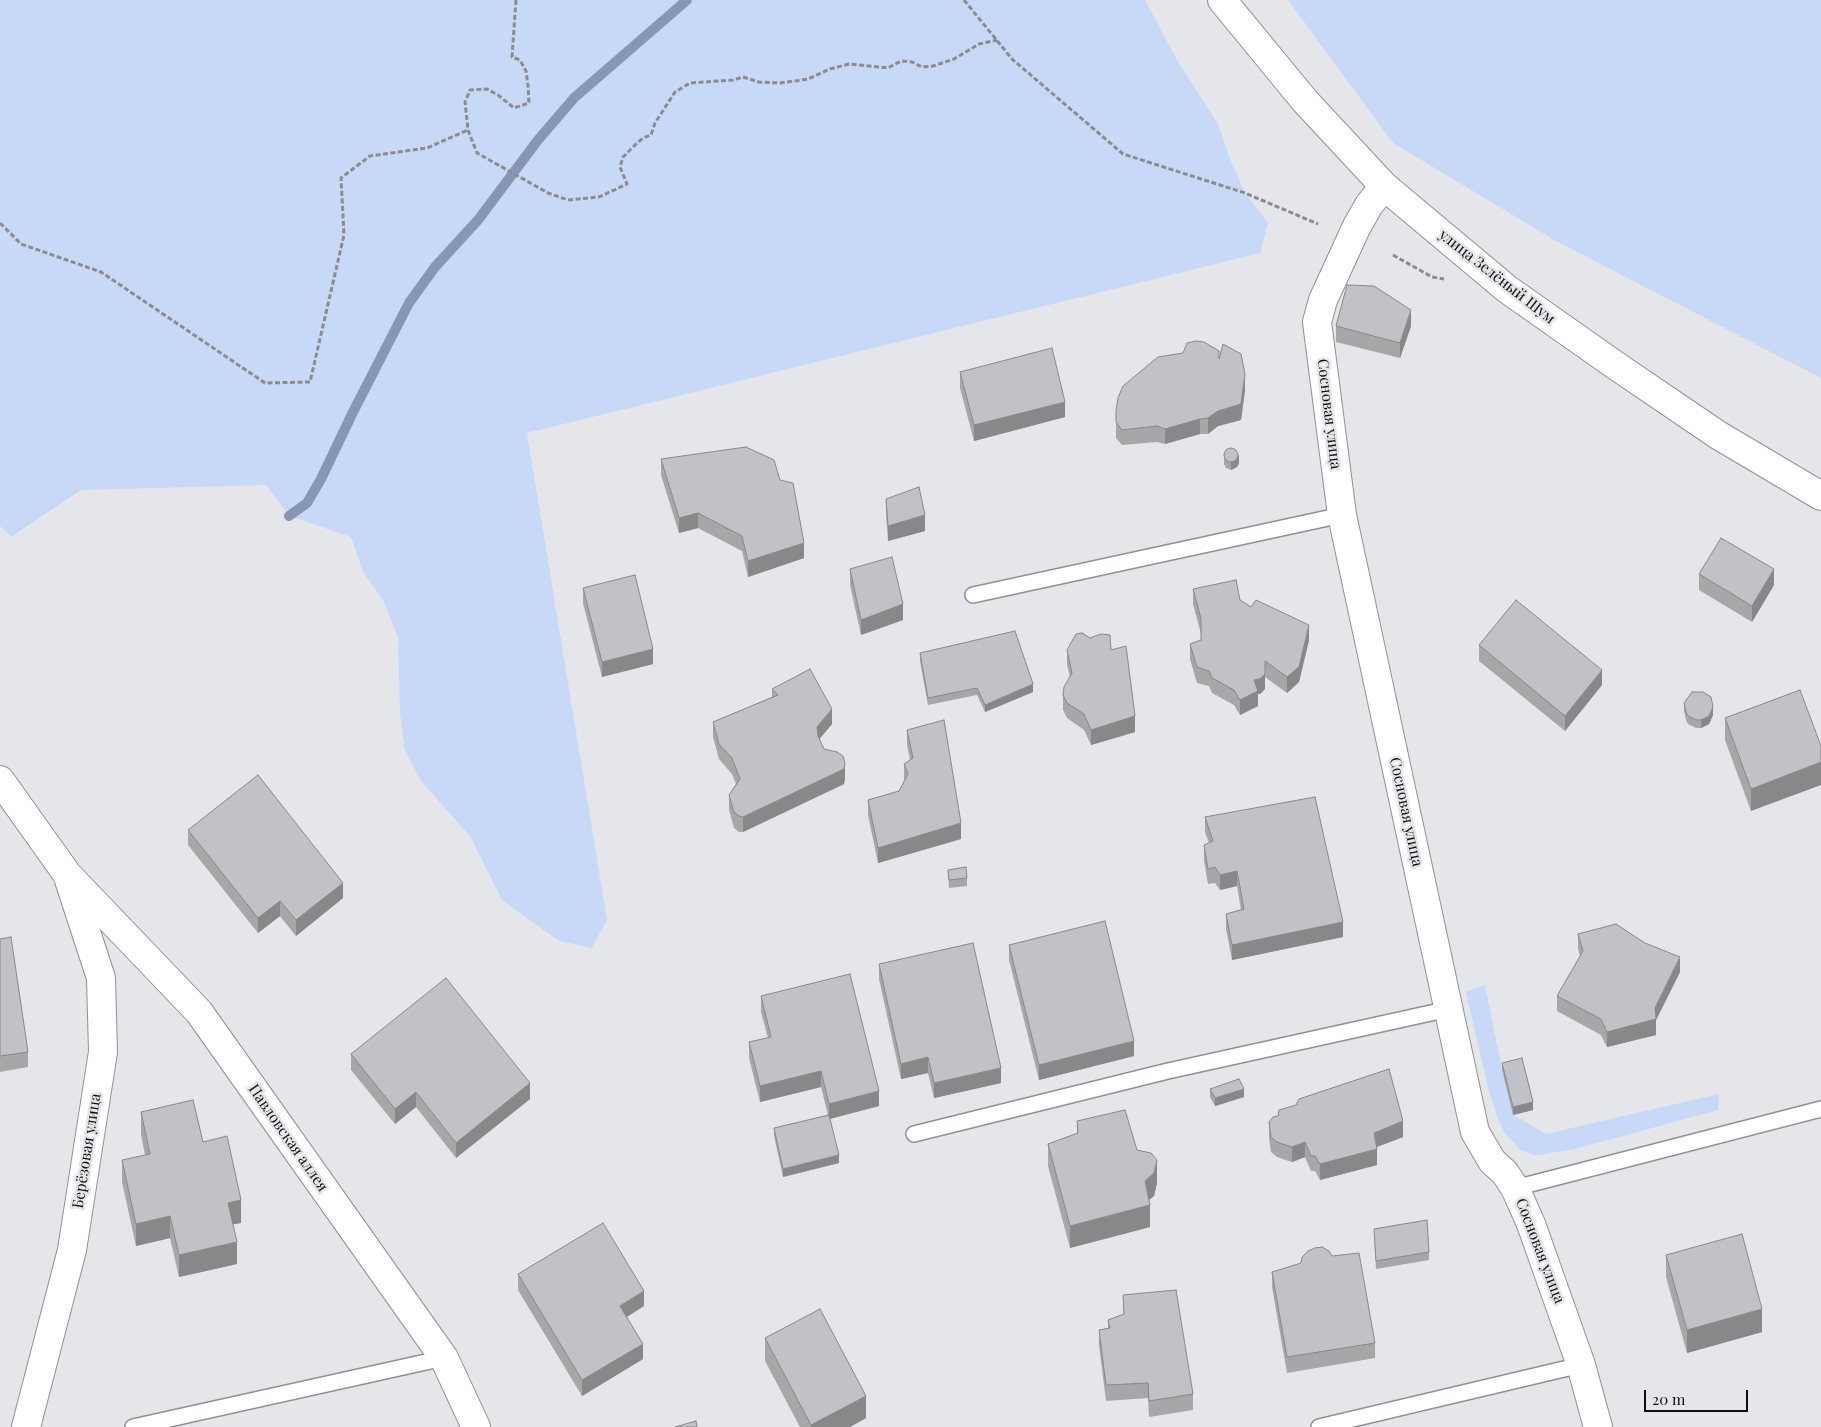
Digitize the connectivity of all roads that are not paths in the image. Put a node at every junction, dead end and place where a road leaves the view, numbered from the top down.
1 (1222, 0) edge
2 (1384, 186) junction
3 (1821, 496) edge
4 (1342, 515) junction
5 (973, 595) dead end
6 (0, 780) edge
7 (67, 874) junction
8 (1449, 1009) junction
9 (1821, 1109) edge
10 (914, 1134) dead end
11 (1515, 1188) junction
12 (444, 1358) junction
13 (1581, 1365) junction
14 (26, 1427) edge
15 (133, 1427) edge
16 (476, 1427) edge
17 (1319, 1427) edge
18 (1598, 1427) edge

1 - 2 street, улица Зелёный Шум
2 - 3 street, улица Зелёный Шум
2 - 4 street, Сосновая улица
4 - 5 lane
4 - 8 street, Сосновая улица
6 - 7 street
7 - 12 street, Павловская аллея
7 - 14 street, Берёзовая улица
8 - 10 lane
8 - 11 street, Сосновая улица
9 - 11 lane
11 - 13 street, Сосновая улица
12 - 15 lane
12 - 16 street, Павловская аллея
13 - 17 lane
13 - 18 street, Сосновая улица

